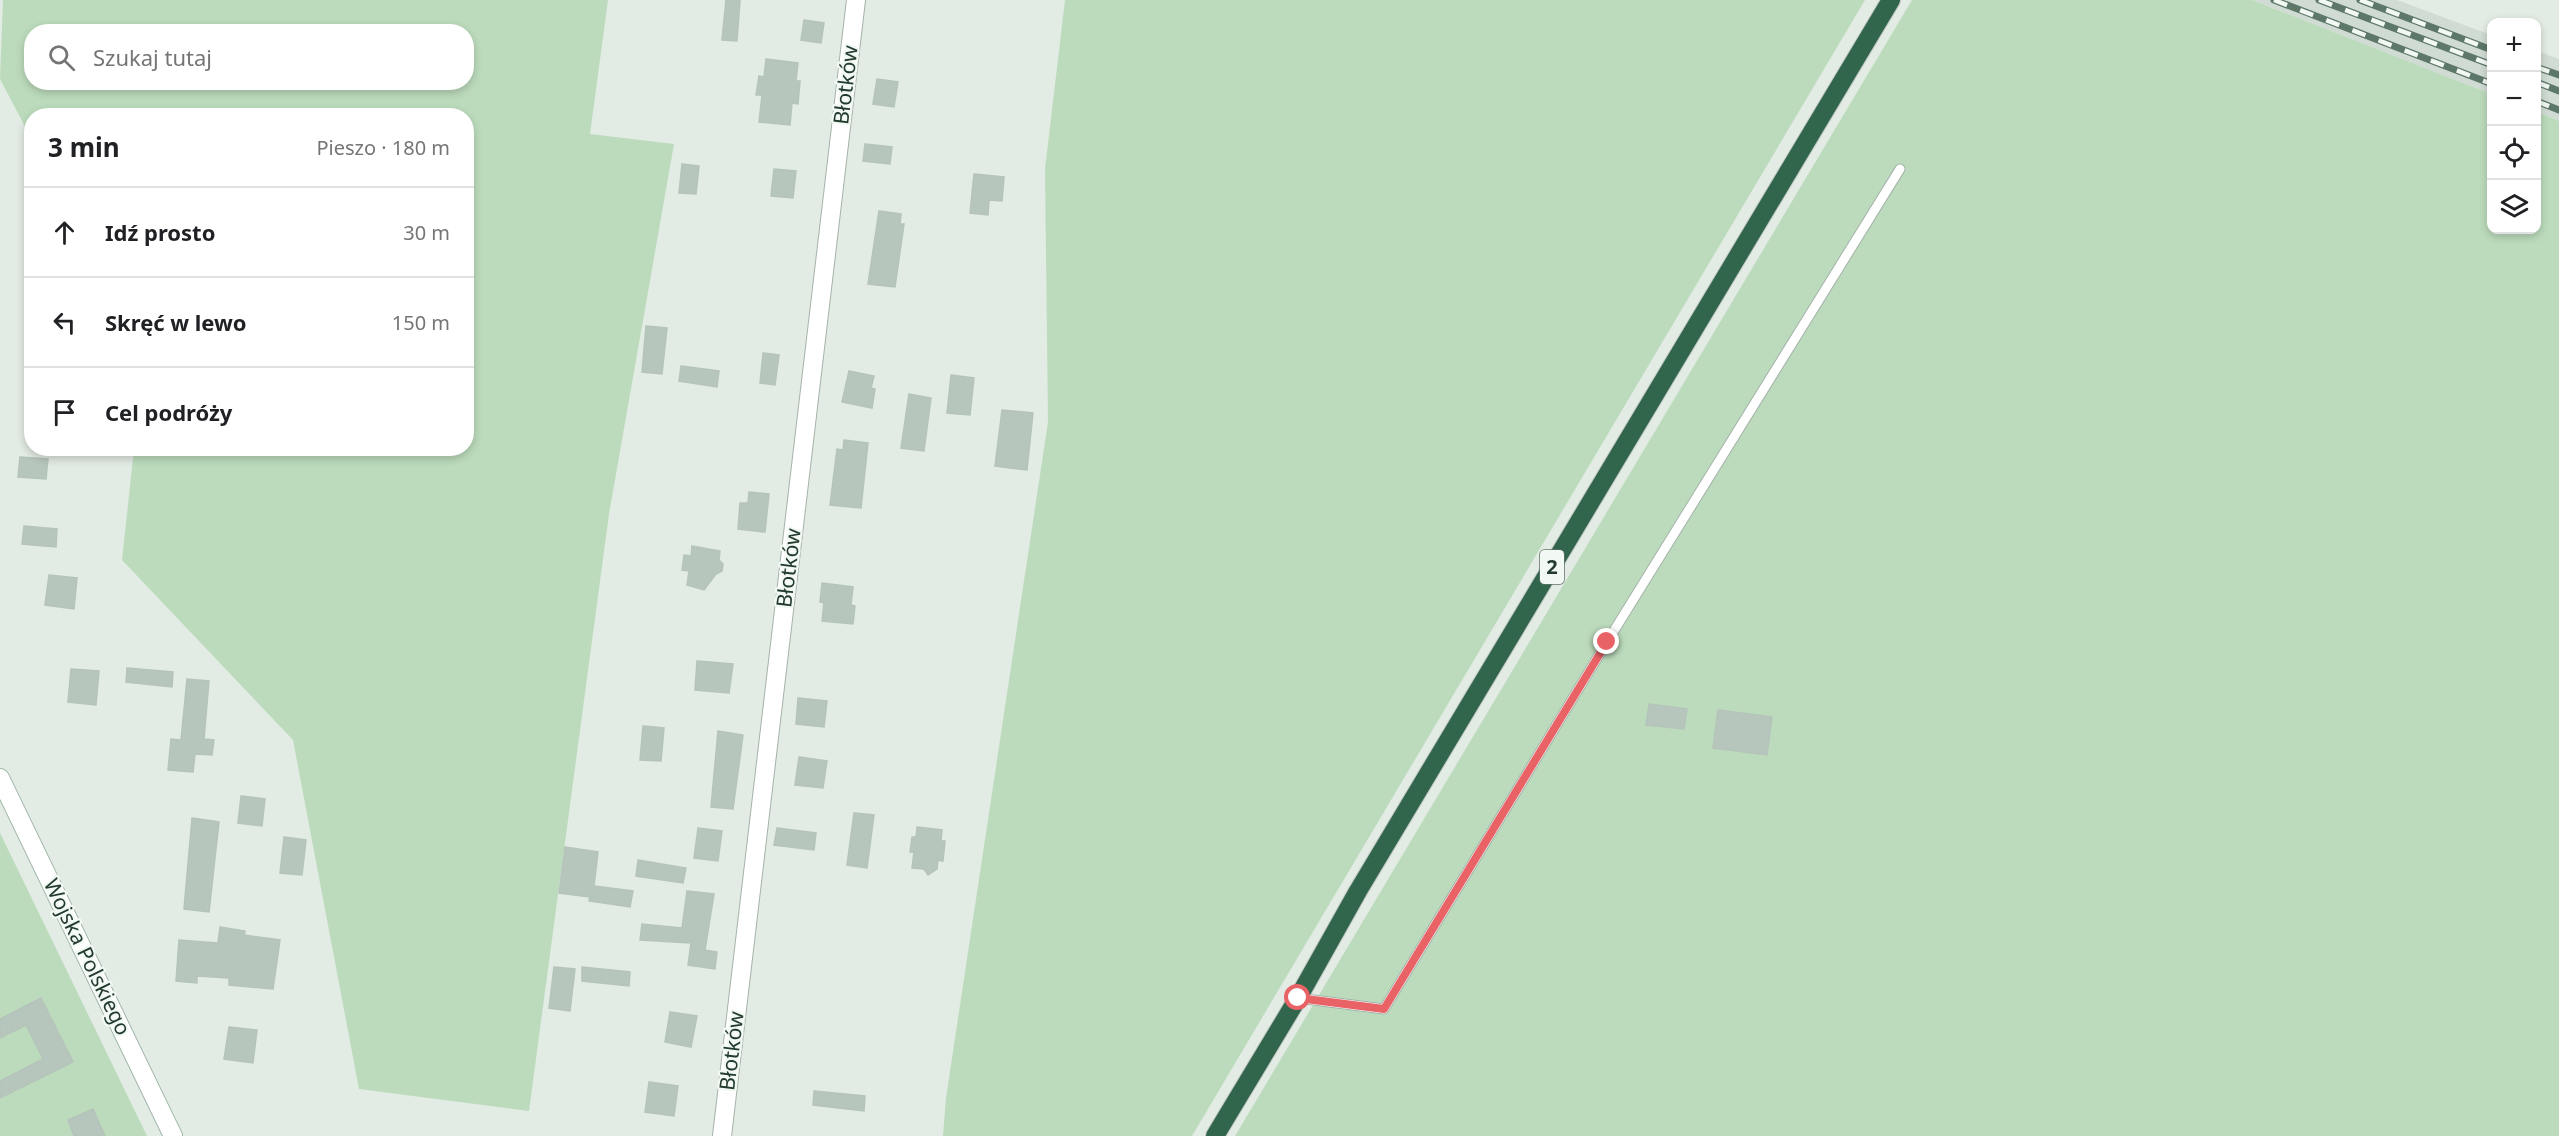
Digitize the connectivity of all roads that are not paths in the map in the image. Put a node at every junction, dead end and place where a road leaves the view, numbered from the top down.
1 (856, 0) edge
2 (1891, 0) edge
3 (1900, 169) dead end
4 (0, 778) edge
5 (1298, 998) junction
6 (173, 1136) edge
7 (722, 1136) edge
8 (1215, 1136) edge

1 - 7 street, Błotków
2 - 5 highway, 2
3 - 5 lane
4 - 6 street, Wojska Polskiego
5 - 8 highway, 2

